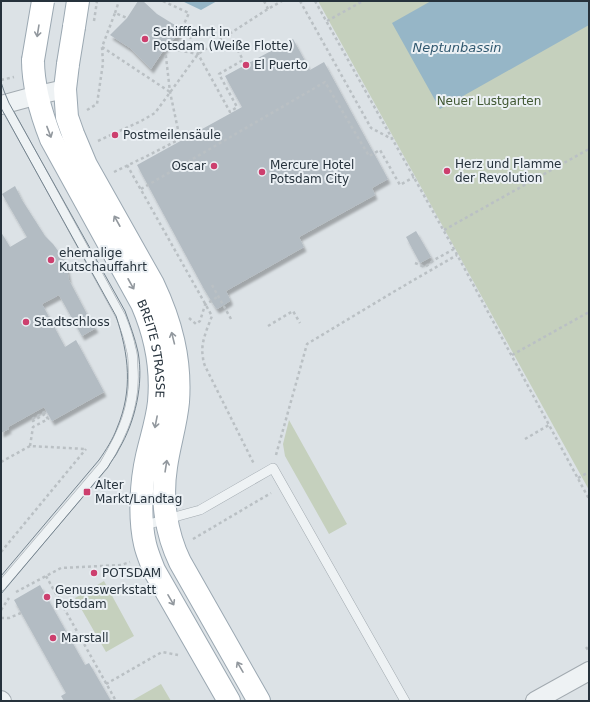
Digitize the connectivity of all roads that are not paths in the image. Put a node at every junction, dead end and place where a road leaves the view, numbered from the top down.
1 (43, 1) edge
2 (78, 1) edge
3 (65, 89) junction
4 (38, 95) junction
5 (2, 102) edge
6 (166, 519) junction
7 (142, 526) junction
8 (1, 586) edge
9 (589, 671) edge
10 (229, 701) edge
11 (259, 701) edge
12 (405, 701) edge
13 (535, 701) edge

1 -> 4 main road, BREITE STRASSE, bridge
2 - 3 main road, BREITE STRASSE, bridge
3 - 4 street
6 -> 3 main road, BREITE STRASSE
4 - 5 street
4 -> 7 main road, BREITE STRASSE
5 - 8 lane
6 - 7 lane
11 -> 6 main road, BREITE STRASSE
6 - 12 lane
7 -> 10 main road, BREITE STRASSE
9 - 13 street

